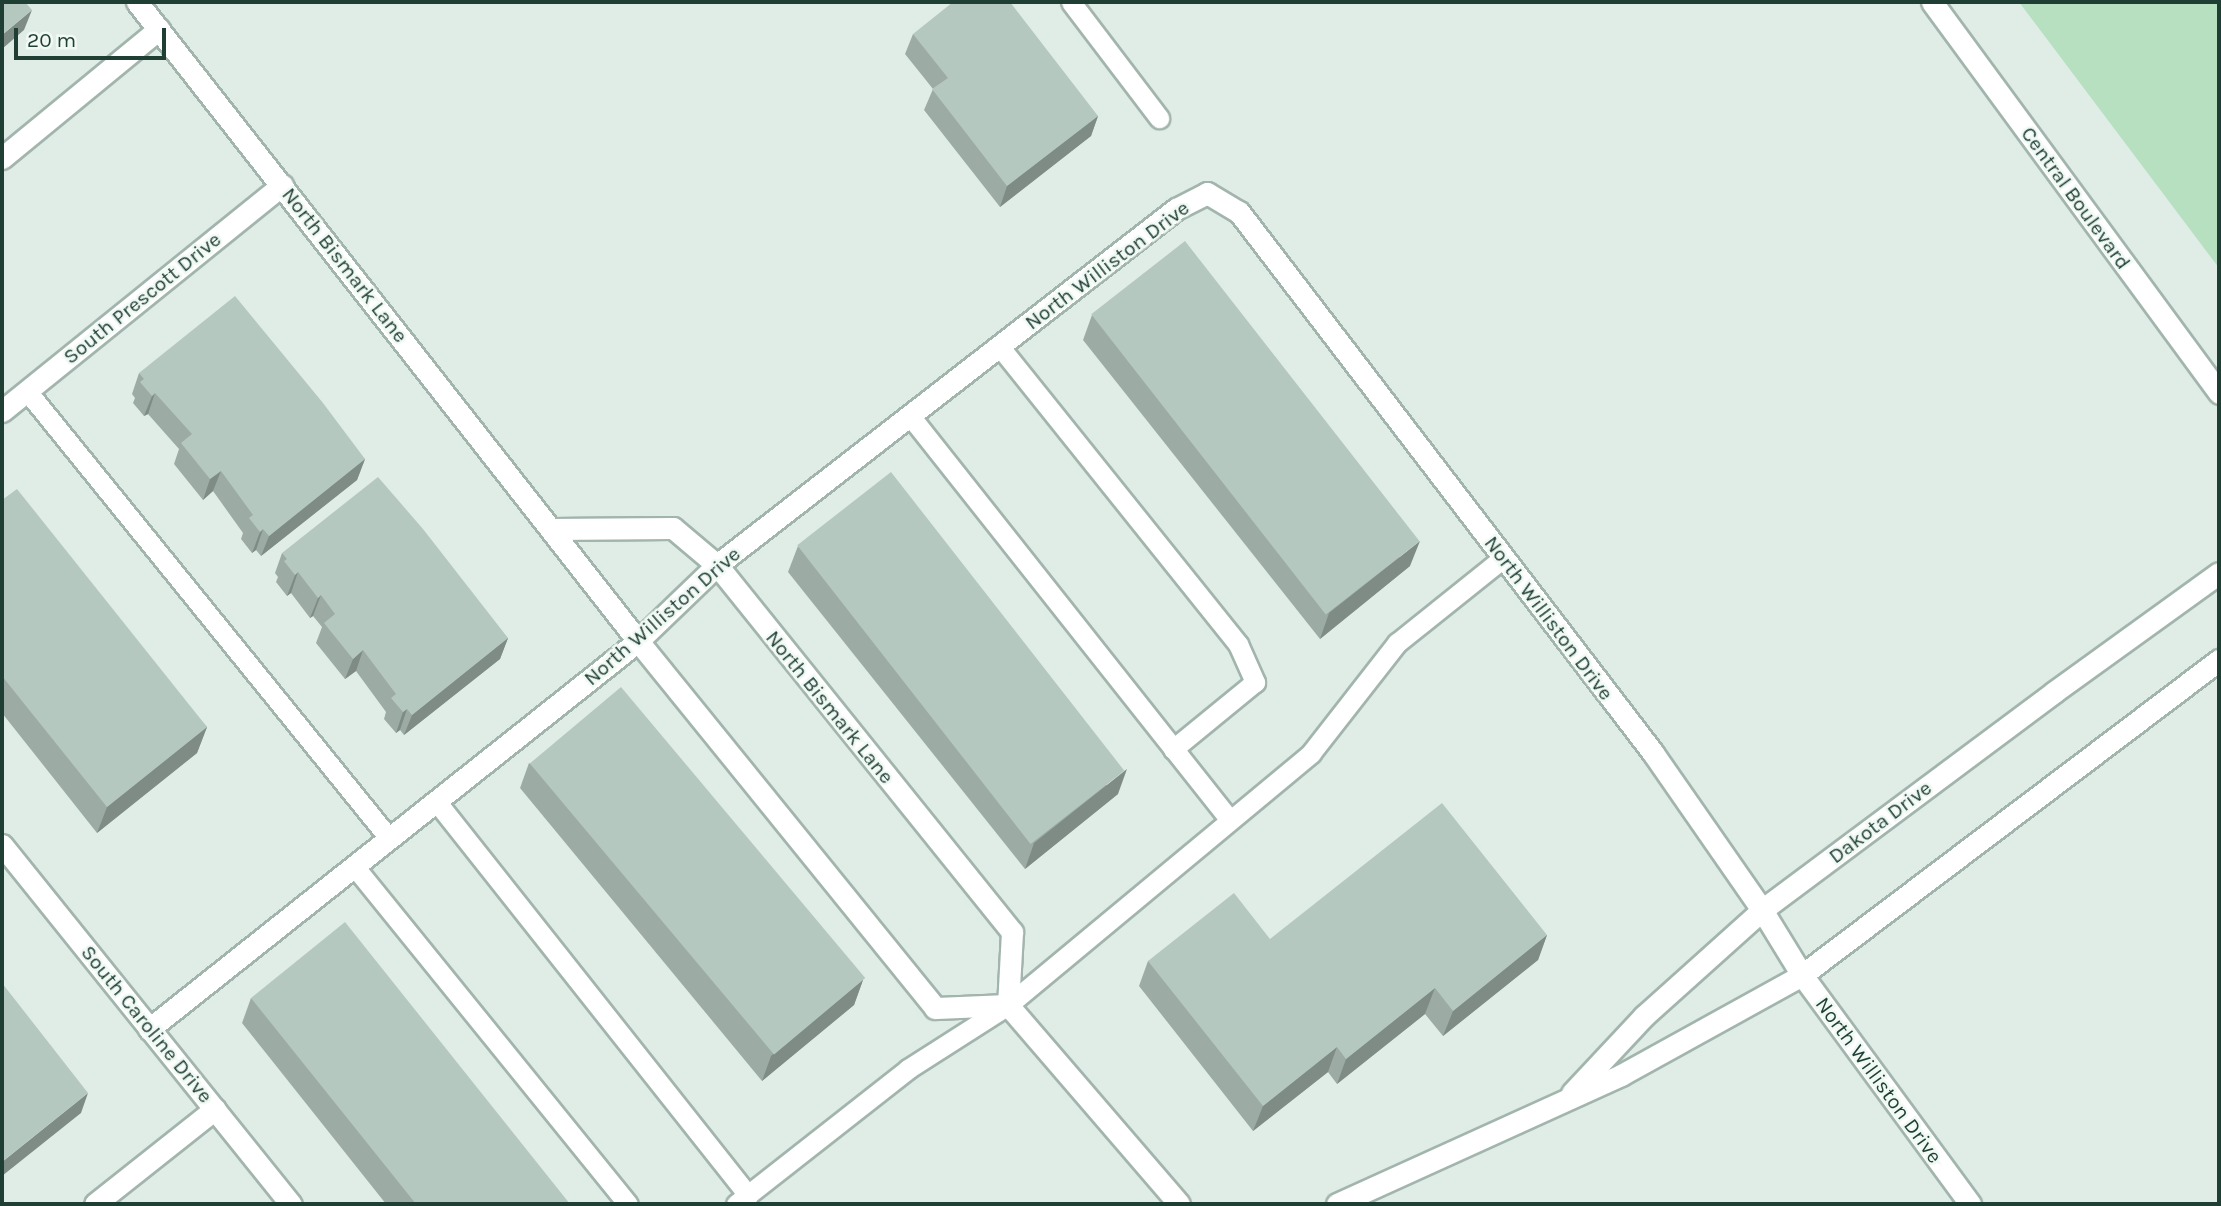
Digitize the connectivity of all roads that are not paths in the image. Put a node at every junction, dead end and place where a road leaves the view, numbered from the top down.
1 (138, 2) edge
2 (1071, 2) edge
3 (1932, 2) edge
4 (159, 29) junction
5 (1159, 118) dead end
6 (2, 158) edge
7 (282, 185) junction
8 (1000, 347) junction
9 (27, 391) junction
10 (2219, 393) edge
11 (2, 411) edge
12 (911, 417) junction
13 (551, 529) junction
14 (1503, 558) junction
15 (717, 565) junction
16 (2219, 573) edge
17 (638, 640) junction
18 (2219, 660) edge
19 (1173, 749) junction
20 (436, 801) junction
21 (1230, 820) junction
22 (389, 838) junction
23 (2, 845) edge
24 (354, 866) junction
25 (1762, 910) junction
26 (1802, 975) junction
27 (1008, 1004) junction
28 (149, 1028) junction
29 (1566, 1100) junction
30 (215, 1109) junction
31 (742, 1199) edge
32 (1966, 1203) edge
33 (96, 1204) edge
34 (290, 1204) edge
35 (628, 1204) edge
36 (1179, 1204) edge
37 (1337, 1204) edge

1 - 4 street, North Bismark Lane
2 - 5 lane
3 - 10 street, Central Boulevard
4 - 6 street
4 - 7 street, North Bismark Lane
7 - 9 street, South Prescott Drive
7 - 13 street, North Bismark Lane
8 - 12 street, North Williston Drive
8 - 14 street, North Williston Drive
8 - 19 lane
9 - 11 street, South Prescott Drive
9 - 22 lane
12 - 15 street, North Williston Drive
12 - 19 lane
13 - 15 street, North Bismark Lane
13 - 17 street, North Bismark Lane
14 - 21 lane
14 - 25 street, North Williston Drive
15 - 17 street, North Williston Drive
15 - 27 street, North Bismark Lane
16 - 25 street, Dakota Drive
17 - 20 street, North Williston Drive
17 - 27 street, North Bismark Lane
18 - 26 street, Dakota Drive
19 - 21 lane
20 - 22 street, North Williston Drive
20 - 31 lane
21 - 27 lane
22 - 24 street, North Williston Drive
23 - 28 street, South Caroline Drive
24 - 28 street, North Williston Drive
24 - 35 lane
25 - 26 street, North Williston Drive
25 - 29 street, Dakota Drive
26 - 29 street, Dakota Drive
26 - 32 street, North Williston Drive
27 - 31 lane
27 - 36 street
28 - 30 street, South Caroline Drive
29 - 37 street, Dakota Drive
30 - 33 street
30 - 34 street, South Caroline Drive

